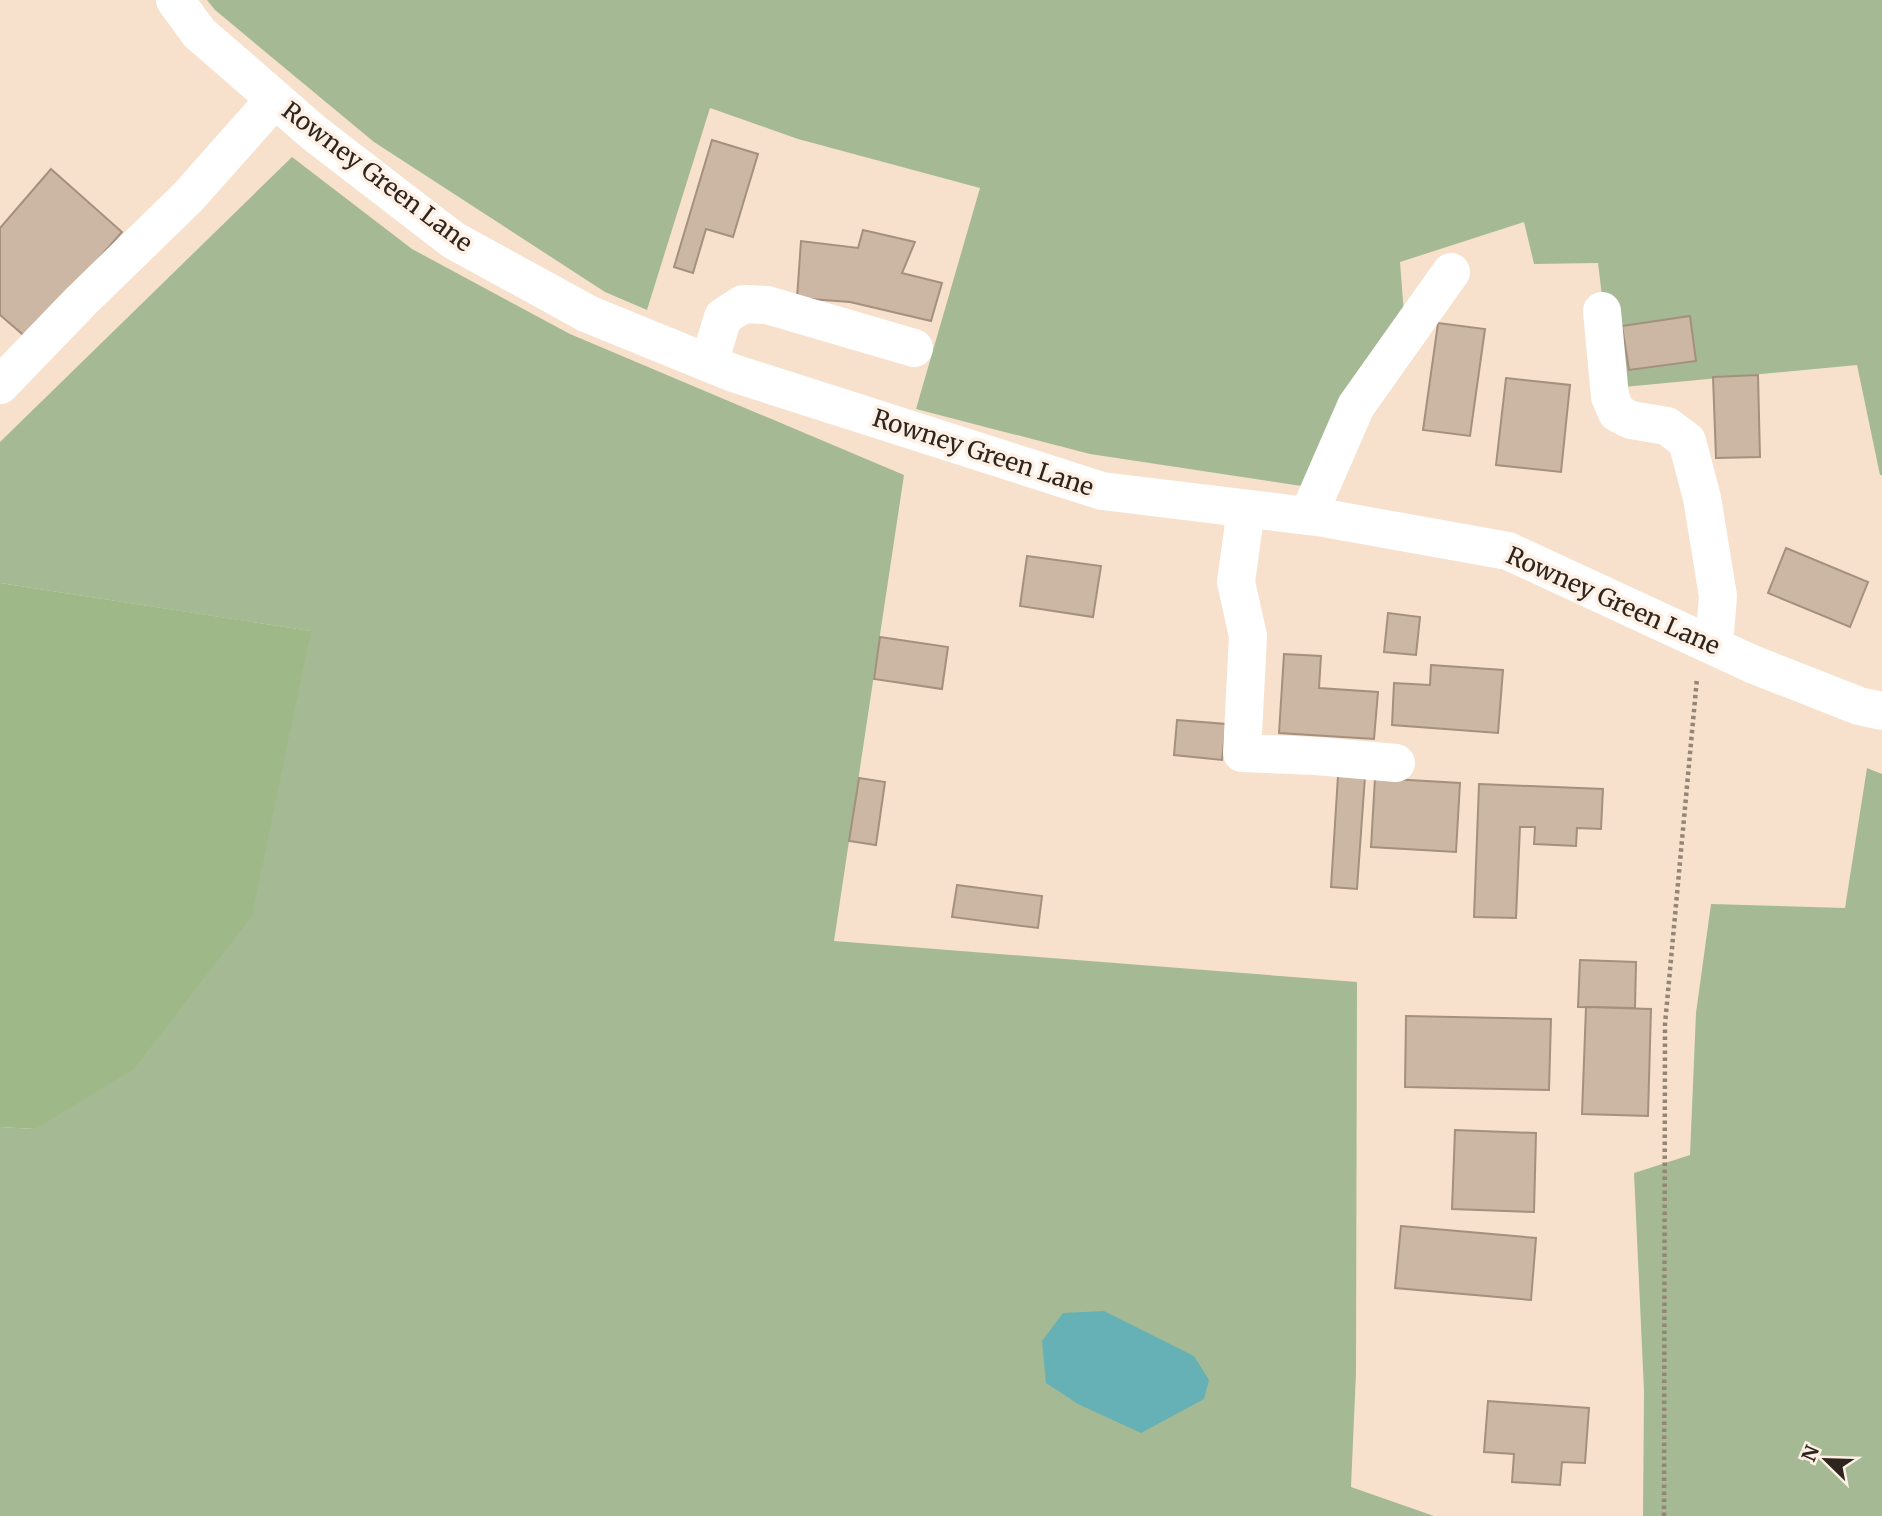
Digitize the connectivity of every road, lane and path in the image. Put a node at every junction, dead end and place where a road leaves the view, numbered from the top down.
1 (175, 0) edge
2 (275, 100) junction
3 (1451, 272) dead end
4 (1602, 310) dead end
5 (915, 348) dead end
6 (709, 363) junction
7 (0, 385) edge
8 (1246, 509) junction
9 (1308, 516) junction
10 (1707, 643) junction
11 (1882, 711) edge
12 (1396, 763) dead end
13 (1664, 1516) edge

1 - 2 street, Rowney Green Lane
2 - 6 street, Rowney Green Lane
2 - 7 street
3 - 9 street
4 - 10 street
5 - 6 street
6 - 8 street, Rowney Green Lane
8 - 9 street, Rowney Green Lane
8 - 12 street
9 - 10 street, Rowney Green Lane
10 - 11 street, Rowney Green Lane
10 - 13 path

